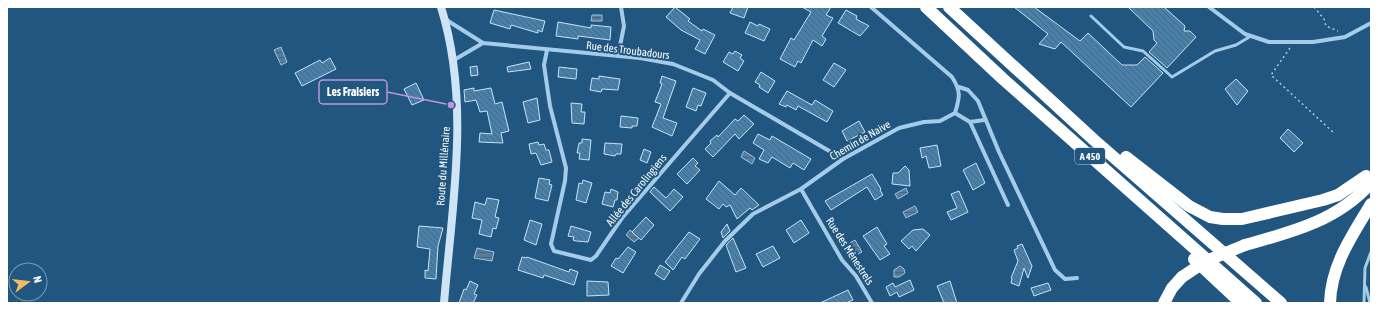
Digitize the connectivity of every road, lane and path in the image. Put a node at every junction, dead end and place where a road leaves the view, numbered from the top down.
1 (441, 7) edge
2 (621, 7) edge
3 (871, 7) edge
4 (926, 7) edge
5 (949, 7) edge
6 (1209, 7) edge
7 (1314, 7) edge
8 (1091, 16) dead end
9 (445, 19) junction
10 (1371, 23) edge
11 (1251, 36) junction
12 (1345, 37) junction
13 (482, 43) junction
14 (1292, 44) junction
15 (546, 50) junction
16 (618, 56) junction
17 (454, 60) junction
18 (959, 87) junction
19 (730, 92) junction
20 (955, 113) junction
21 (984, 120) junction
22 (970, 122) junction
23 (1335, 134) dead end
24 (1094, 140) junction
25 (843, 159) junction
26 (1368, 180) edge
27 (801, 189) junction
28 (1371, 204) edge
29 (1008, 205) dead end
30 (1186, 241) junction
31 (1371, 252) edge
32 (1077, 278) dead end
33 (1365, 283) junction
34 (444, 303) edge
35 (681, 303) edge
36 (872, 303) edge
37 (1164, 303) edge
38 (1241, 303) edge
39 (1256, 303) edge
40 (1281, 303) edge
41 (1330, 303) edge
42 (1364, 303) edge
43 (1370, 303) edge

1 - 9 street, Route du Millénaire
2 - 16 street
3 - 18 street
4 - 30 highway, A 450
5 - 24 highway, A 450
6 - 11 street
7 - 12 path
8 - 11 lane
9 - 13 street, Rue des Troubadours
9 - 17 street, Route du Millénaire
10 - 12 street
11 - 14 street
12 - 14 street
13 - 15 street, Rue des Troubadours
13 - 17 street
14 - 23 path
15 - 16 street, Rue des Troubadours
15 - 19 street, Allée des Carolingiens
16 - 19 street, Rue des Troubadours
17 - 34 street, Route du Millénaire
18 - 20 street
18 - 21 street
19 - 25 street, Rue des Troubadours
20 - 22 street
20 - 25 street, Chemin de Naive
21 - 22 street
21 - 32 street
22 - 29 street
24 - 26 highway
24 - 40 highway, A 450
25 - 27 street, Chemin de Naive
26 - 37 highway, bridge
27 - 35 street, Chemin de Naive
27 - 36 street, Rue des Ménestrels
28 - 41 highway
30 - 38 highway
30 - 39 highway, A 450
31 - 33 lane
33 - 42 lane
33 - 43 lane

